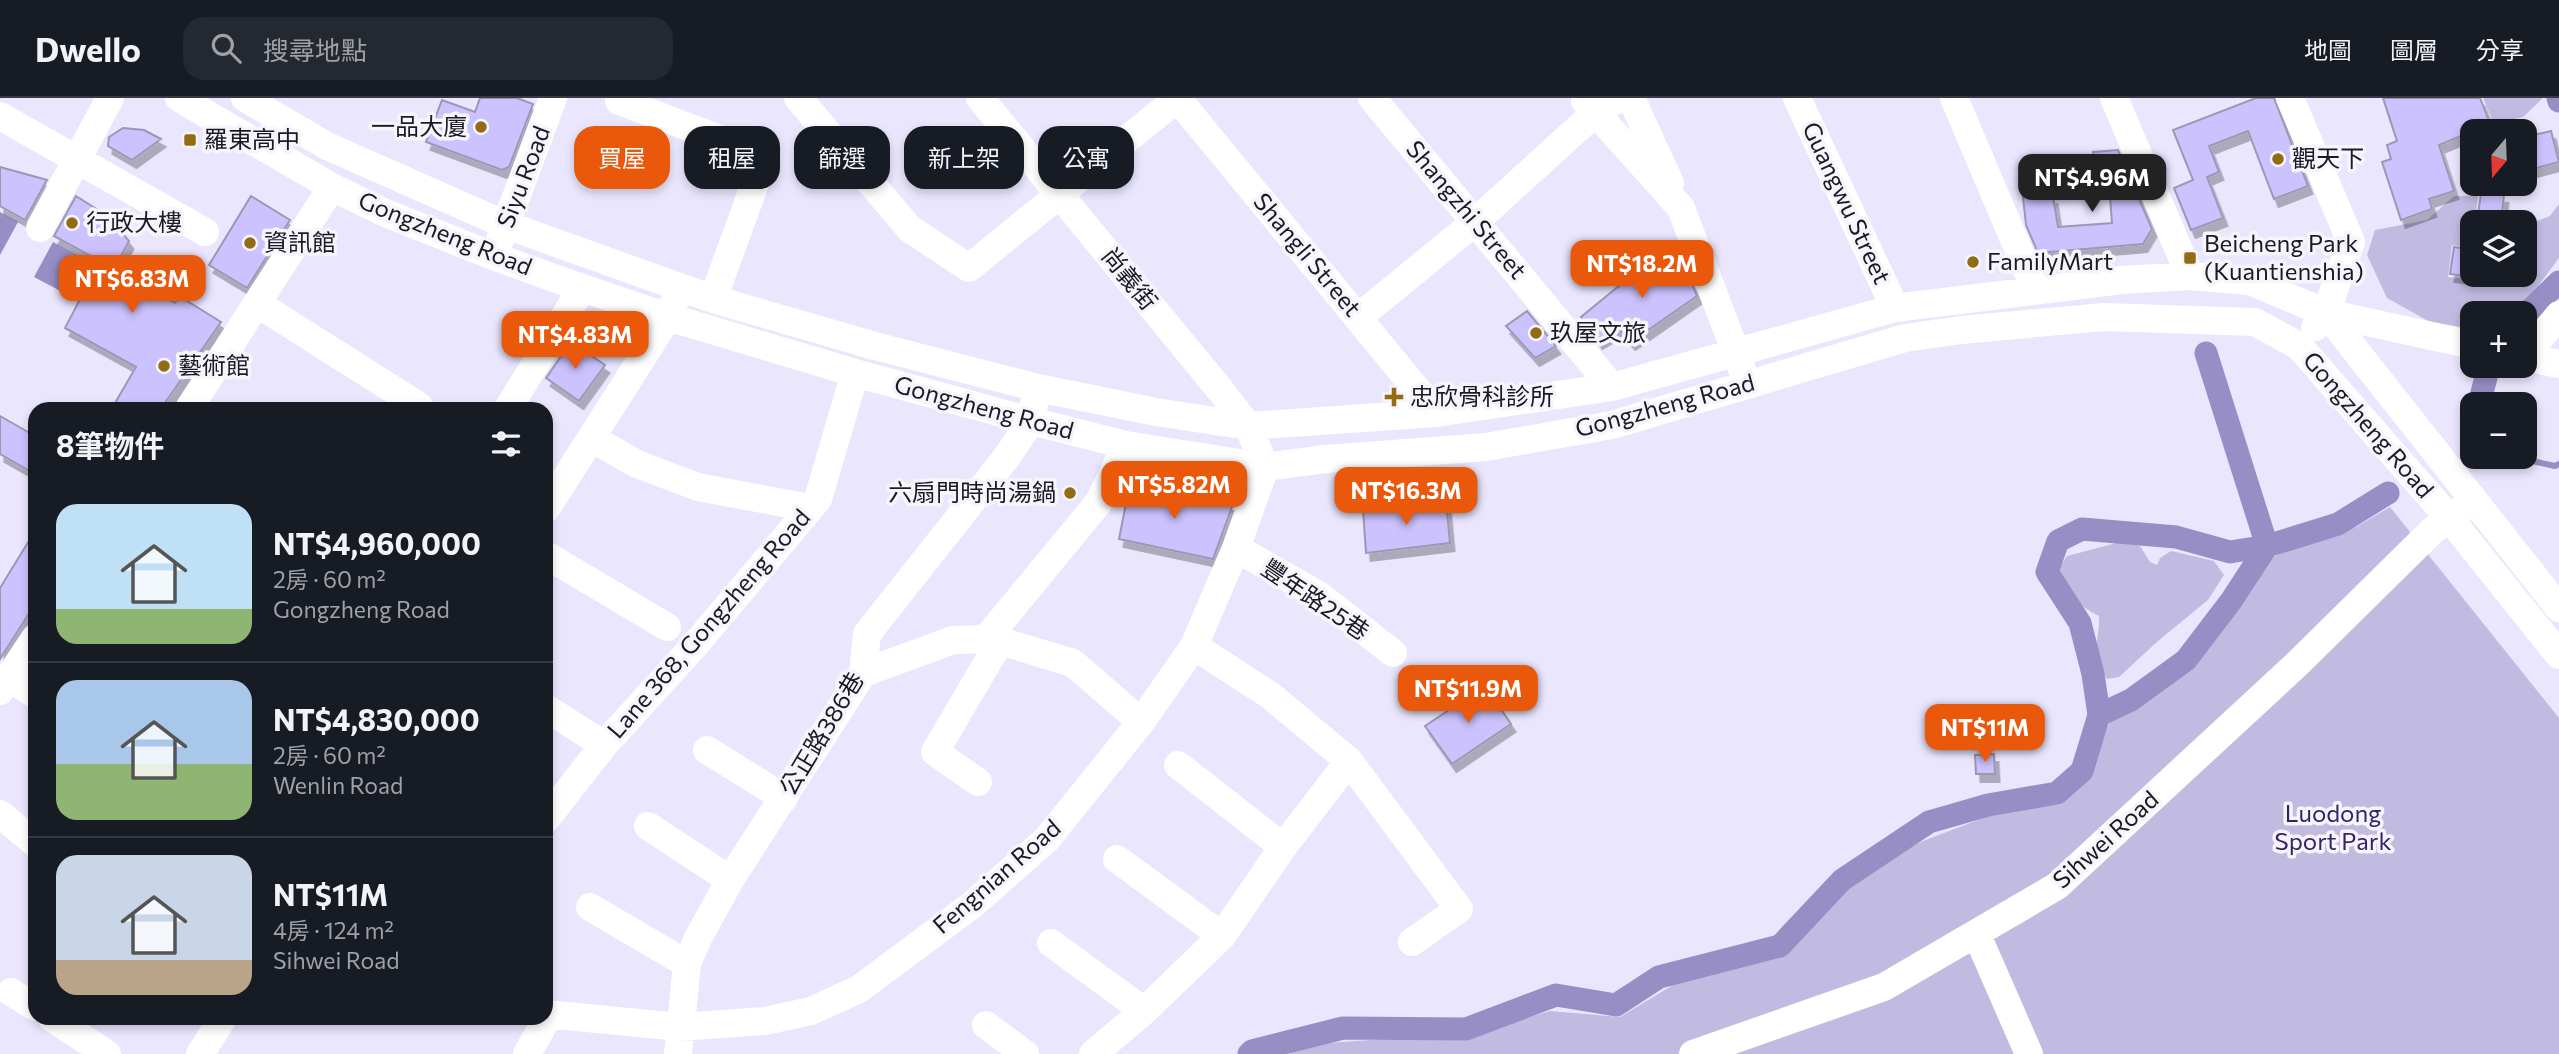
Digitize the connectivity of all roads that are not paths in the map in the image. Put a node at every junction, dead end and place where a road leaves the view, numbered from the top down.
1 (110, 98) edge
2 (179, 98) edge
3 (245, 98) edge
4 (553, 98) edge
5 (798, 98) edge
6 (980, 98) edge
7 (1177, 98) edge
8 (1371, 98) edge
9 (1619, 98) edge
10 (1632, 98) edge
11 (1797, 98) edge
12 (1954, 98) edge
13 (2115, 98) edge
14 (2290, 98) edge
15 (619, 101) dead end
16 (1589, 105) edge
17 (0, 116) edge
18 (77, 159) junction
19 (332, 187) junction
20 (1061, 195) junction
21 (1681, 208) junction
22 (1476, 221) junction
23 (506, 225) junction
24 (40, 228) dead end
25 (205, 232) dead end
26 (494, 256) junction
27 (2190, 276) junction
28 (582, 288) junction
29 (680, 288) junction
30 (2035, 289) junction
31 (713, 299) junction
32 (258, 304) junction
33 (1895, 308) junction
34 (2326, 313) junction
35 (2559, 315) edge
36 (668, 317) junction
37 (1359, 317) junction
38 (2460, 342) edge
39 (2537, 342) edge
40 (2299, 346) junction
41 (1735, 353) junction
42 (2537, 359) edge
43 (2559, 364) edge
44 (855, 373) junction
45 (1749, 384) junction
46 (1612, 387) junction
47 (1038, 388) junction
48 (193, 402) edge
49 (413, 402) edge
50 (512, 402) edge
51 (1436, 413) junction
52 (1031, 421) junction
53 (1248, 426) junction
54 (591, 438) junction
55 (1126, 445) junction
56 (1265, 467) junction
57 (553, 498) edge
58 (2474, 500) junction
59 (810, 508) junction
60 (2449, 519) junction
61 (1236, 548) junction
62 (553, 559) edge
63 (2559, 608) edge
64 (667, 627) dead end
65 (993, 640) junction
66 (1194, 646) junction
67 (28, 648) edge
68 (1393, 653) dead end
69 (2559, 655) edge
70 (863, 673) junction
71 (4, 684) edge
72 (28, 692) edge
73 (553, 712) edge
74 (1141, 722) junction
75 (604, 745) junction
76 (707, 750) dead end
77 (1349, 761) junction
78 (1178, 765) dead end
79 (978, 782) dead end
80 (784, 798) junction
81 (553, 810) edge
82 (0, 814) edge
83 (648, 826) dead end
84 (28, 838) edge
85 (1283, 847) junction
86 (1117, 859) dead end
87 (730, 880) junction
88 (590, 907) dead end
89 (1977, 934) junction
90 (1222, 936) junction
91 (1412, 942) dead end
92 (1051, 943) dead end
93 (687, 964) junction
94 (11, 992) dead end
95 (28, 1003) edge
96 (1144, 1011) junction
97 (553, 1015) edge
98 (63, 1025) edge
99 (219, 1025) edge
100 (542, 1025) edge
101 (986, 1025) dead end
102 (679, 1040) edge
103 (107, 1054) edge
104 (200, 1054) edge
105 (527, 1054) edge
106 (1025, 1054) edge
107 (1093, 1054) edge
108 (1693, 1054) edge
109 (2029, 1054) edge

1 - 18 street
2 - 19 street, Gongzheng Road
3 - 23 street, Gongzheng Road
4 - 23 street, Siyu Road
5 - 20 street
6 - 20 street, 尚義街
7 - 20 street
7 - 37 street, Shangli Street
8 - 22 street, Shangzhi Street
9 - 16 street
10 - 21 street
11 - 33 street, Guangwu Street
12 - 30 street
13 - 27 street
14 - 34 street
15 - 31 street
16 - 21 street
16 - 22 street
17 - 18 street
18 - 24 street
18 - 25 street
19 - 26 street, Gongzheng Road
19 - 32 street
20 - 53 street, 尚義街
21 - 41 street
22 - 37 street
22 - 46 street, Shangzhi Street
23 - 26 street, Siyu Road
23 - 29 street, Gongzheng Road
26 - 28 street, Gongzheng Road
27 - 30 street, Gongzheng Road
27 - 34 street, Gongzheng Road
28 - 36 street, Gongzheng Road
28 - 50 street
29 - 31 street, Gongzheng Road
29 - 36 street
30 - 33 street, Gongzheng Road
31 - 47 street, Gongzheng Road
32 - 48 street
32 - 49 street
33 - 41 street, Gongzheng Road
34 - 38 street
34 - 40 street
34 - 58 street, Gongzheng Road
35 - 39 street
36 - 44 street, Gongzheng Road
36 - 54 street
37 - 51 street, Shangli Street
40 - 45 street, Gongzheng Road
40 - 60 street, Gongzheng Road
41 - 45 street
41 - 46 street, Gongzheng Road
42 - 43 street
44 - 52 street, Gongzheng Road
44 - 59 street, Lane 368, Gongzheng Road
45 - 56 street, Gongzheng Road
46 - 51 street, Gongzheng Road
47 - 52 street, 公正路386巷
47 - 53 street, Gongzheng Road
51 - 53 street, Gongzheng Road
52 - 55 street, Gongzheng Road
52 - 70 street, 公正路386巷
53 - 56 street, 尚義街
54 - 57 street
54 - 59 street
55 - 56 street, Gongzheng Road
55 - 65 street
56 - 61 street, Fengnian Road
58 - 60 street, Sihwei Road
58 - 63 street, Gongzheng Road
59 - 75 street, Lane 368, Gongzheng Road
60 - 69 street, Gongzheng Road
60 - 89 street, Sihwei Road
61 - 66 street, Fengnian Road
61 - 68 street, 豐年路25巷
62 - 64 street
65 - 70 street
65 - 74 street
65 - 79 street
66 - 74 street, Fengnian Road
66 - 77 street
67 - 71 street
70 - 80 street, 公正路386巷
71 - 72 street
73 - 75 street
74 - 102 street, Fengnian Road
75 - 81 street, Lane 368, Gongzheng Road
76 - 80 street
77 - 85 street
77 - 91 street
78 - 85 street
80 - 87 street, 公正路386巷
82 - 84 street
83 - 87 street
85 - 90 street
86 - 90 street
87 - 93 street, 公正路386巷
88 - 93 street
89 - 108 street, Sihwei Road
89 - 109 street
90 - 96 street
92 - 96 street
93 - 102 street, 公正路386巷
94 - 95 street
96 - 107 street
97 - 102 street, Fengnian Road
98 - 103 street
99 - 104 street
100 - 105 street
101 - 106 street

